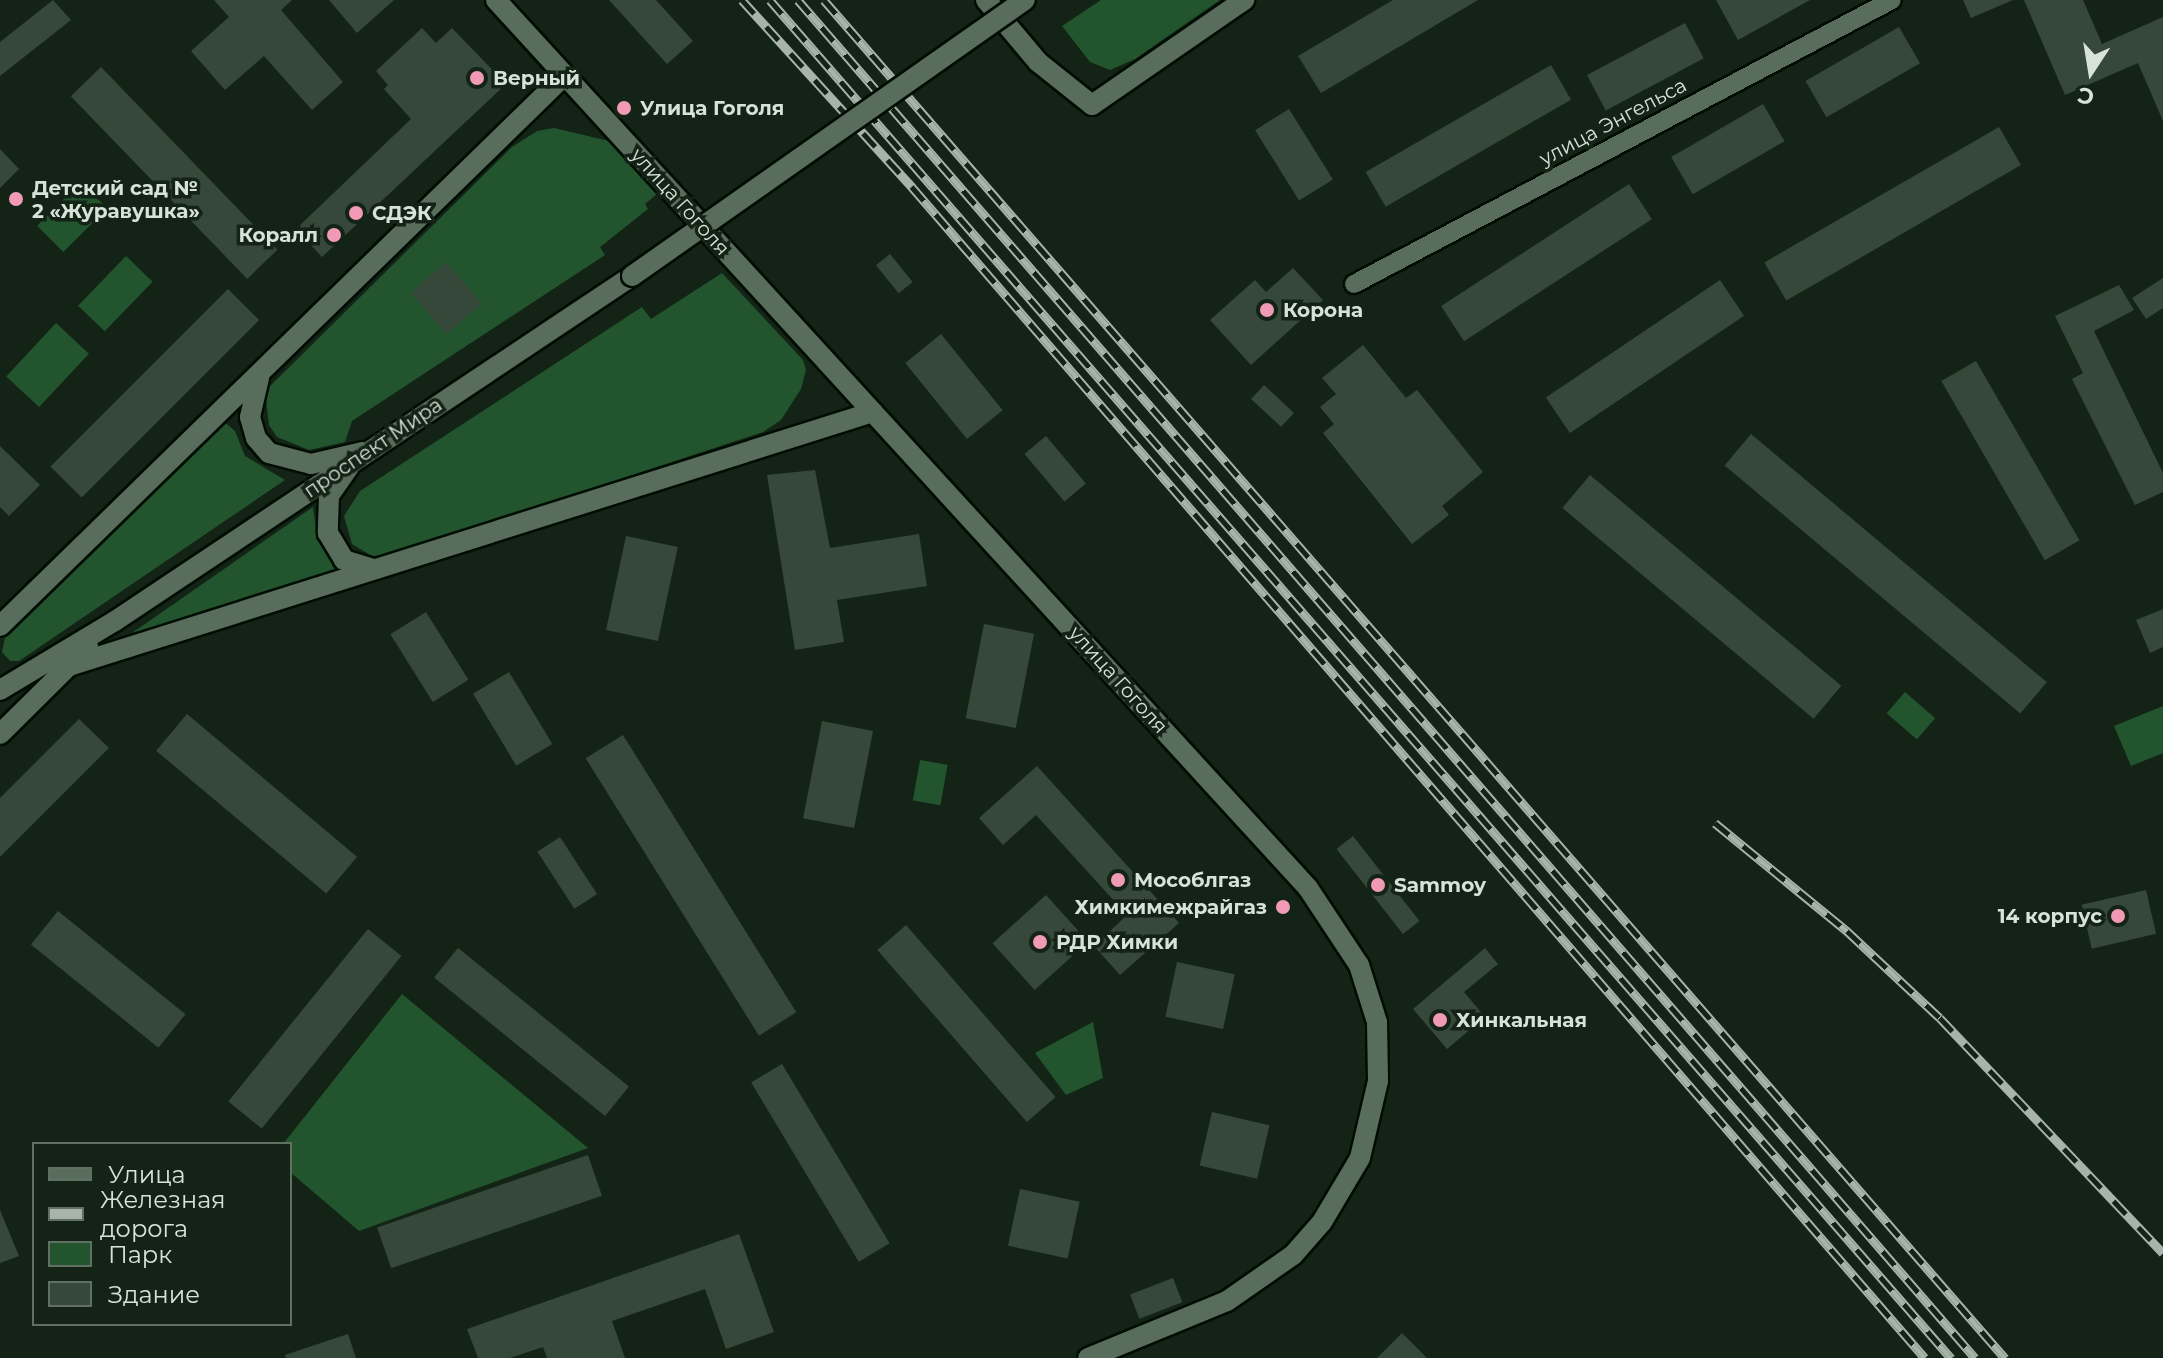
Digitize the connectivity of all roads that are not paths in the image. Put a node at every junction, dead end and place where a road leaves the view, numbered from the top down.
1 (496, 0) edge
2 (986, 0) edge
3 (1025, 0) edge
4 (1244, 0) edge
5 (1892, 0) edge
6 (565, 75) junction
7 (1354, 284) dead end
8 (271, 363) junction
9 (873, 412) junction
10 (370, 450) junction
11 (373, 569) junction
12 (115, 621) junction
13 (0, 626) edge
14 (69, 666) junction
15 (0, 690) edge
16 (0, 734) edge
17 (1088, 1358) edge

1 - 6 street, улица Гоголя
2 - 4 street
3 - 10 street, проспект Мира, bridge
5 - 7 street, улица Энгельса
6 - 8 street
6 - 9 street, улица Гоголя
8 - 10 street
8 - 13 street
9 - 11 street
9 - 17 street, улица Гоголя
10 - 11 street
10 - 12 street, проспект Мира
11 - 14 street
12 - 14 street, проспект Мира
12 - 15 street, проспект Мира
14 - 16 street, проспект Мира

